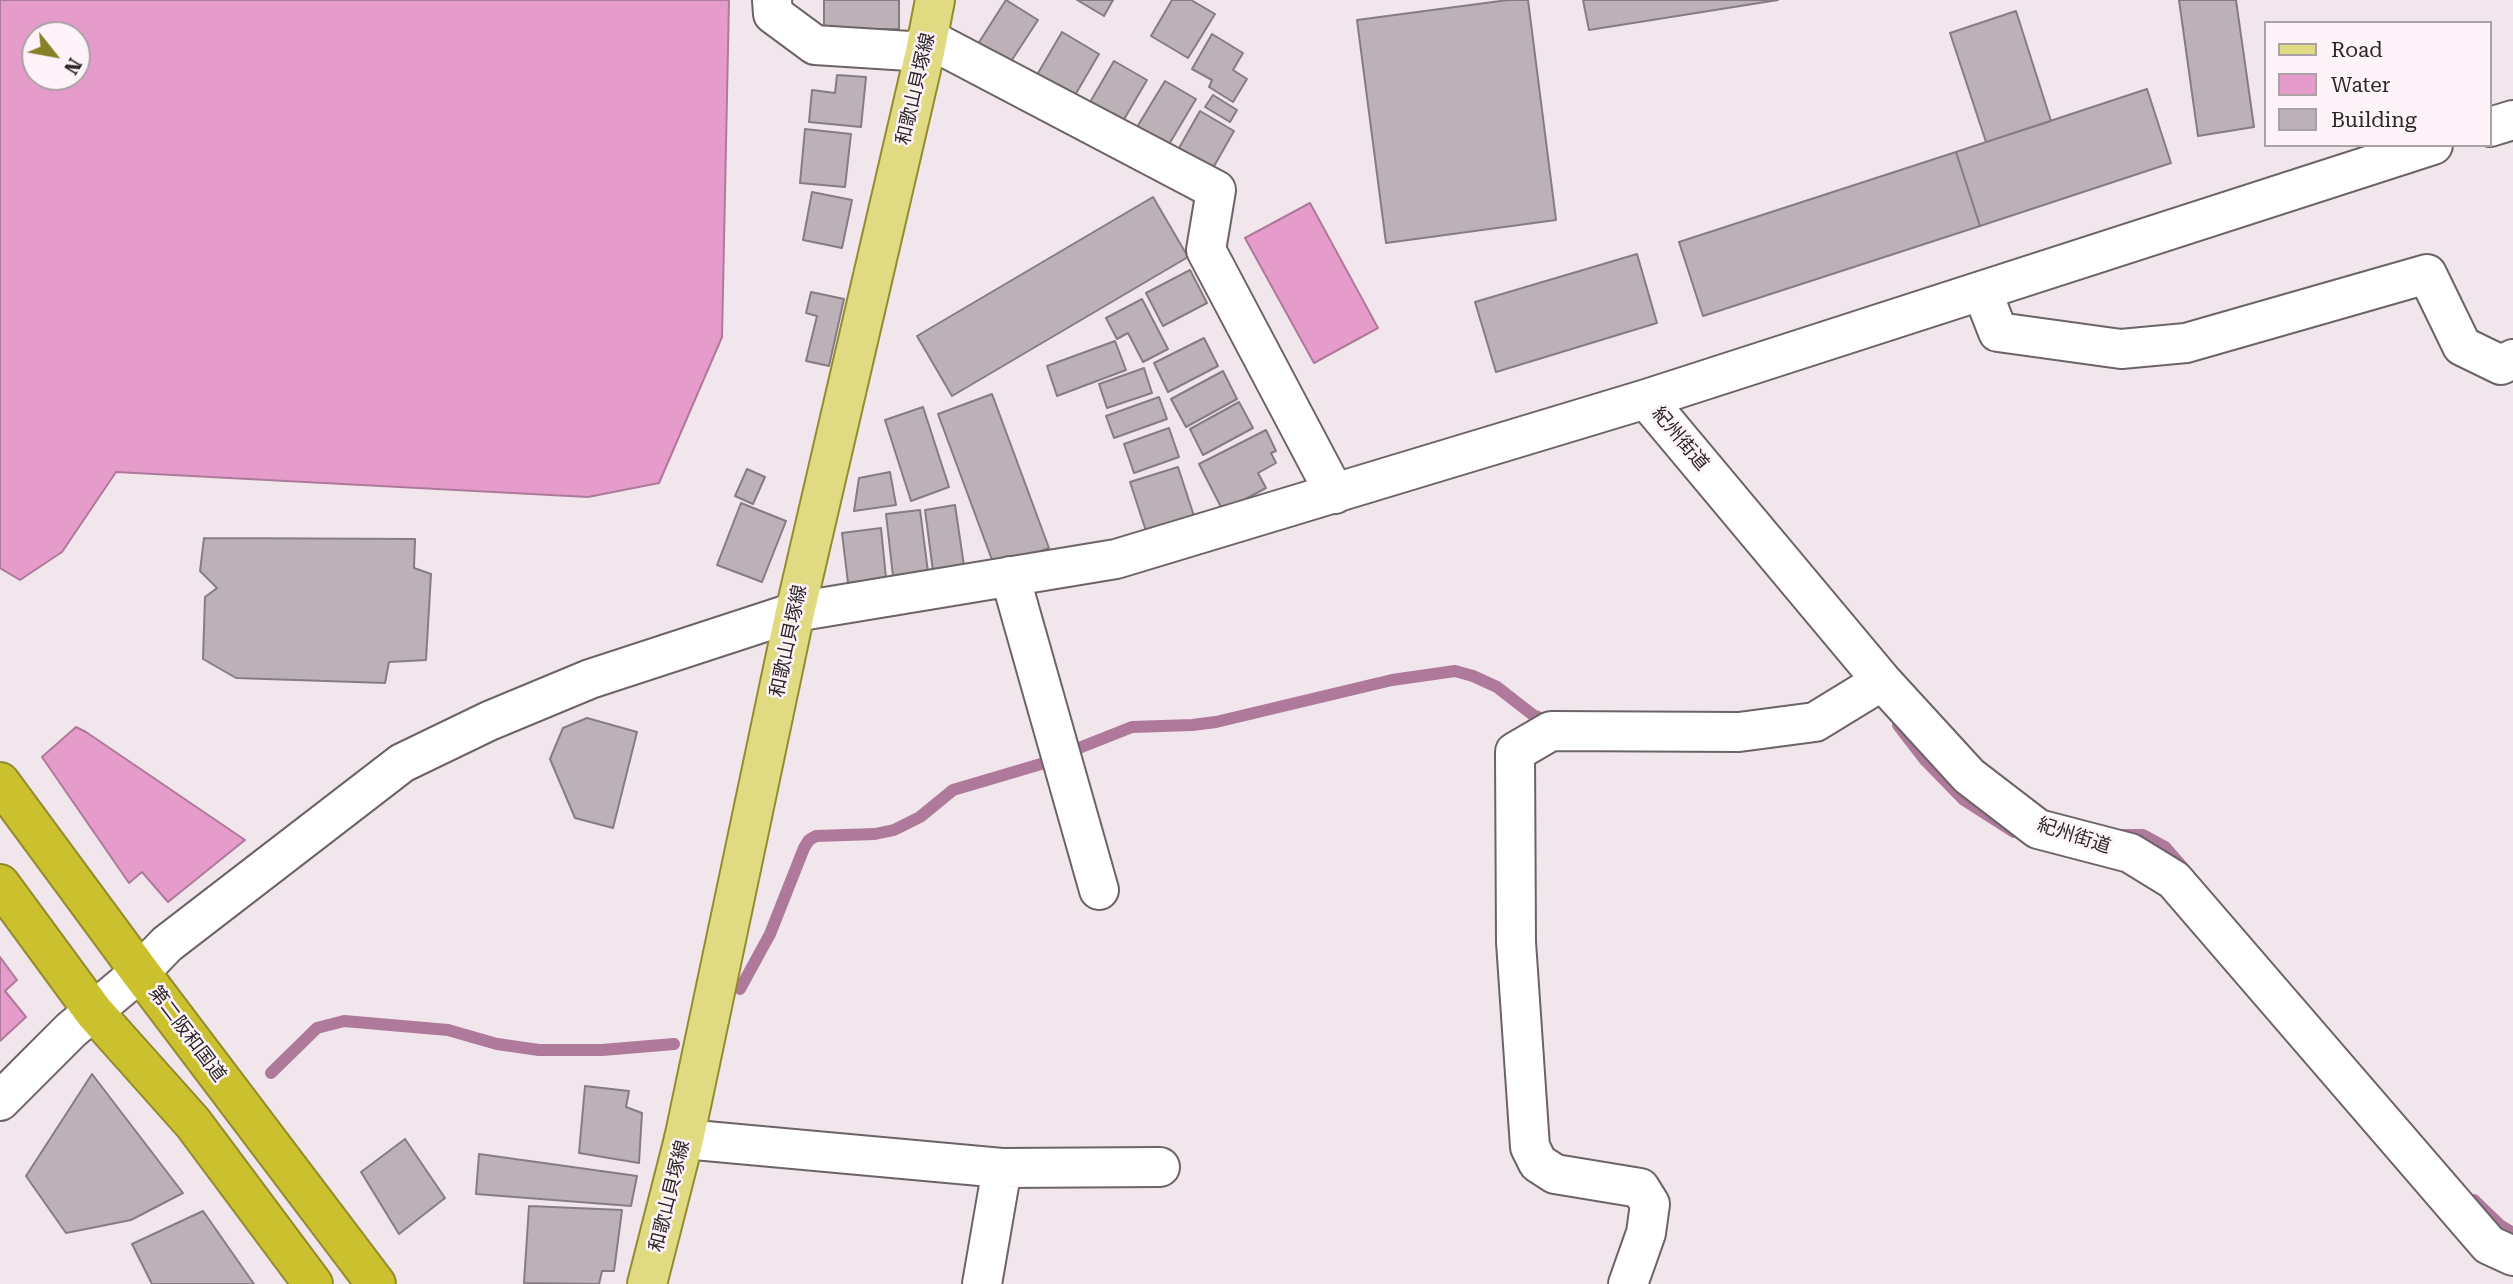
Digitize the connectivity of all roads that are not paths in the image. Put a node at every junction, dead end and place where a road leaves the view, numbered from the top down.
1 (772, 0) edge
2 (935, 0) edge
3 (926, 45) junction
4 (2513, 120) edge
5 (2492, 126) edge
6 (2427, 147) edge
7 (1982, 290) junction
8 (2513, 359) edge
9 (1646, 399) junction
10 (1335, 494) junction
11 (1010, 576) junction
12 (794, 612) junction
13 (1882, 681) junction
14 (0, 782) edge
15 (0, 884) edge
16 (1099, 890) dead end
17 (140, 972) junction
18 (94, 1012) junction
19 (0, 1101) edge
20 (684, 1139) junction
21 (1160, 1167) dead end
22 (1002, 1168) junction
23 (2513, 1256) edge
24 (313, 1284) edge
25 (376, 1284) edge
26 (648, 1284) edge
27 (982, 1284) edge
28 (1628, 1284) edge

1 - 3 street
2 - 3 main road, 和歌山貝塚線
3 - 10 street
3 - 12 main road, 和歌山貝塚線
4 - 5 street
6 - 7 street
7 - 8 street
7 - 9 street
9 - 10 street
9 - 13 street, 紀州街道
10 - 11 street
11 - 12 street
11 - 16 street
12 - 17 street
12 - 20 main road, 和歌山貝塚線
13 - 23 street, 紀州街道
13 - 28 street
14 - 17 highway, 第二阪和国道
15 - 18 highway
17 - 18 street
17 - 25 highway, 第二阪和国道
18 - 19 street
18 - 24 highway
20 - 22 street
20 - 26 main road, 和歌山貝塚線
21 - 22 street
22 - 27 street

